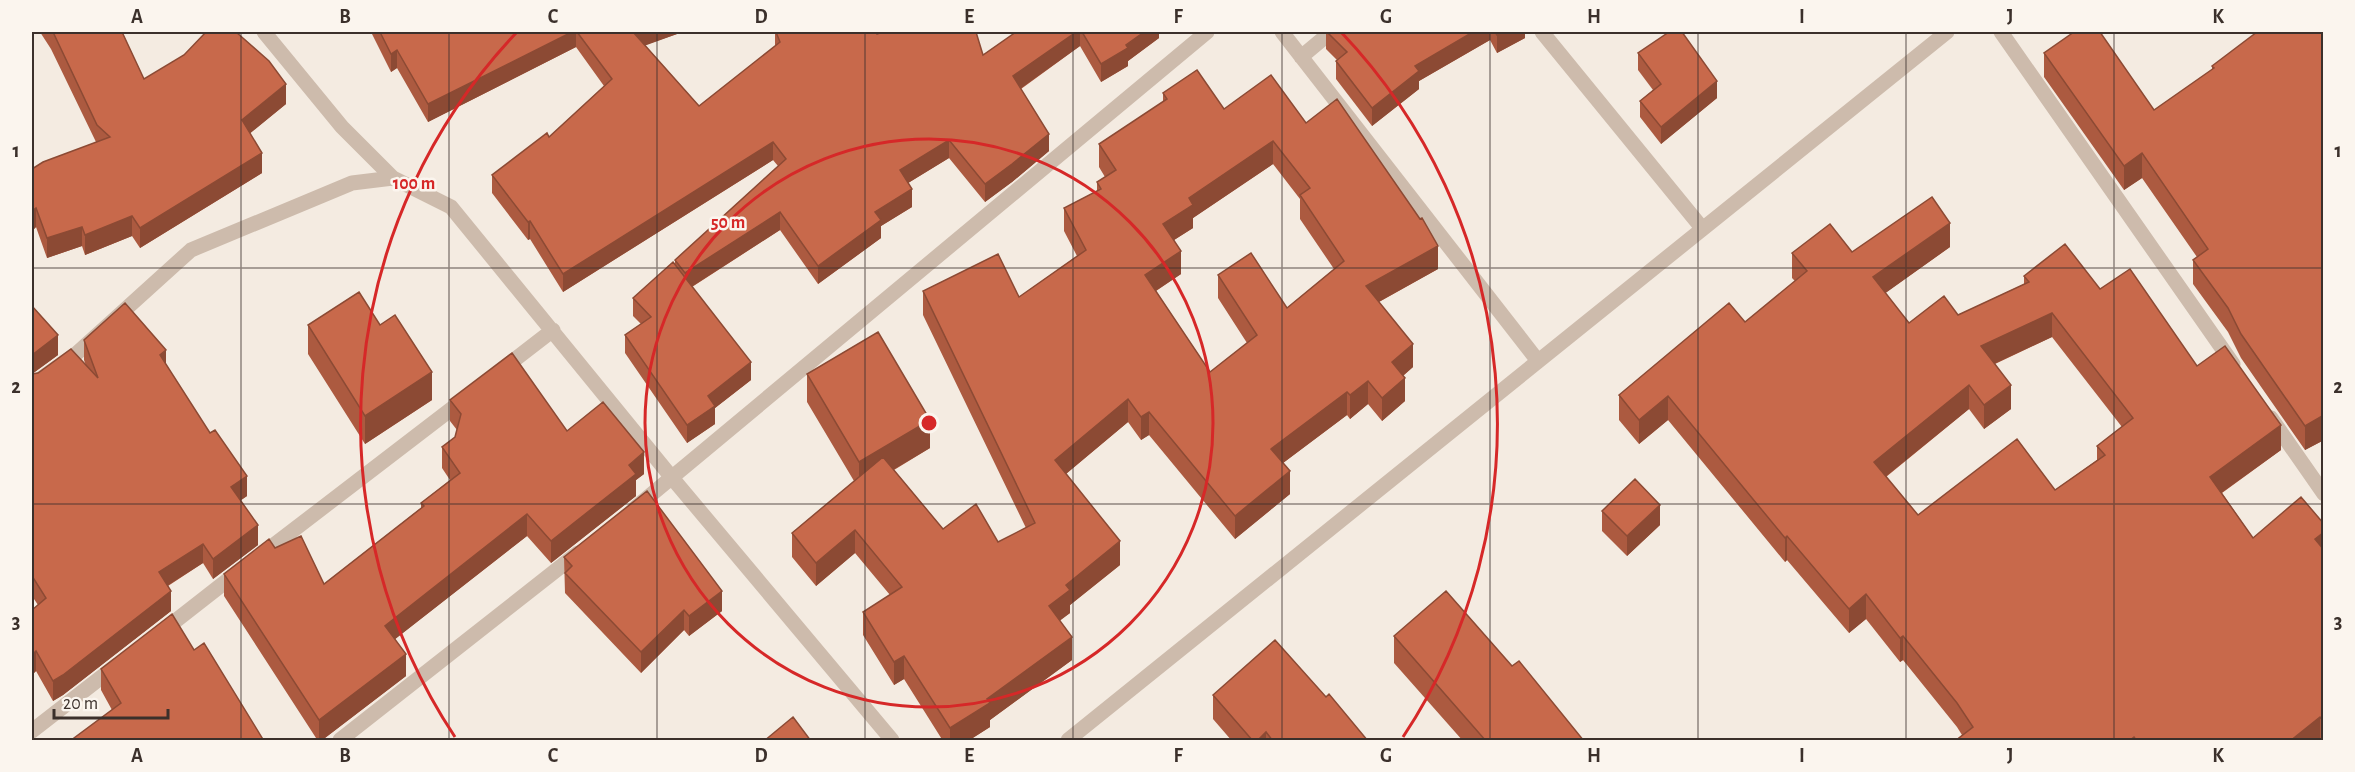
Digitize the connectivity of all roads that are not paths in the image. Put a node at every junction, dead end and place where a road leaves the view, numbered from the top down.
1 (264, 32) edge
2 (1207, 32) edge
3 (1282, 32) edge
4 (1331, 32) edge
5 (1542, 32) edge
6 (1947, 32) edge
7 (2001, 32) edge
8 (1301, 57) junction
9 (393, 178) junction
10 (1702, 228) junction
11 (553, 330) junction
12 (1538, 361) junction
13 (2241, 376) edge
14 (32, 385) edge
15 (2262, 405) edge
16 (673, 479) junction
17 (2324, 494) edge
18 (625, 516) edge
19 (588, 546) edge
20 (145, 644) edge
21 (126, 658) edge
22 (32, 731) edge
23 (340, 741) edge
24 (892, 741) edge
25 (1068, 741) edge

1 - 9 street
2 - 16 street
3 - 8 street
4 - 8 street
5 - 10 street
6 - 10 street
7 - 13 street
8 - 12 street
9 - 11 street
9 - 14 street
10 - 12 street
11 - 16 street
11 - 20 street
12 - 25 street
15 - 17 street
16 - 18 street
16 - 24 street
19 - 23 street
21 - 22 street

